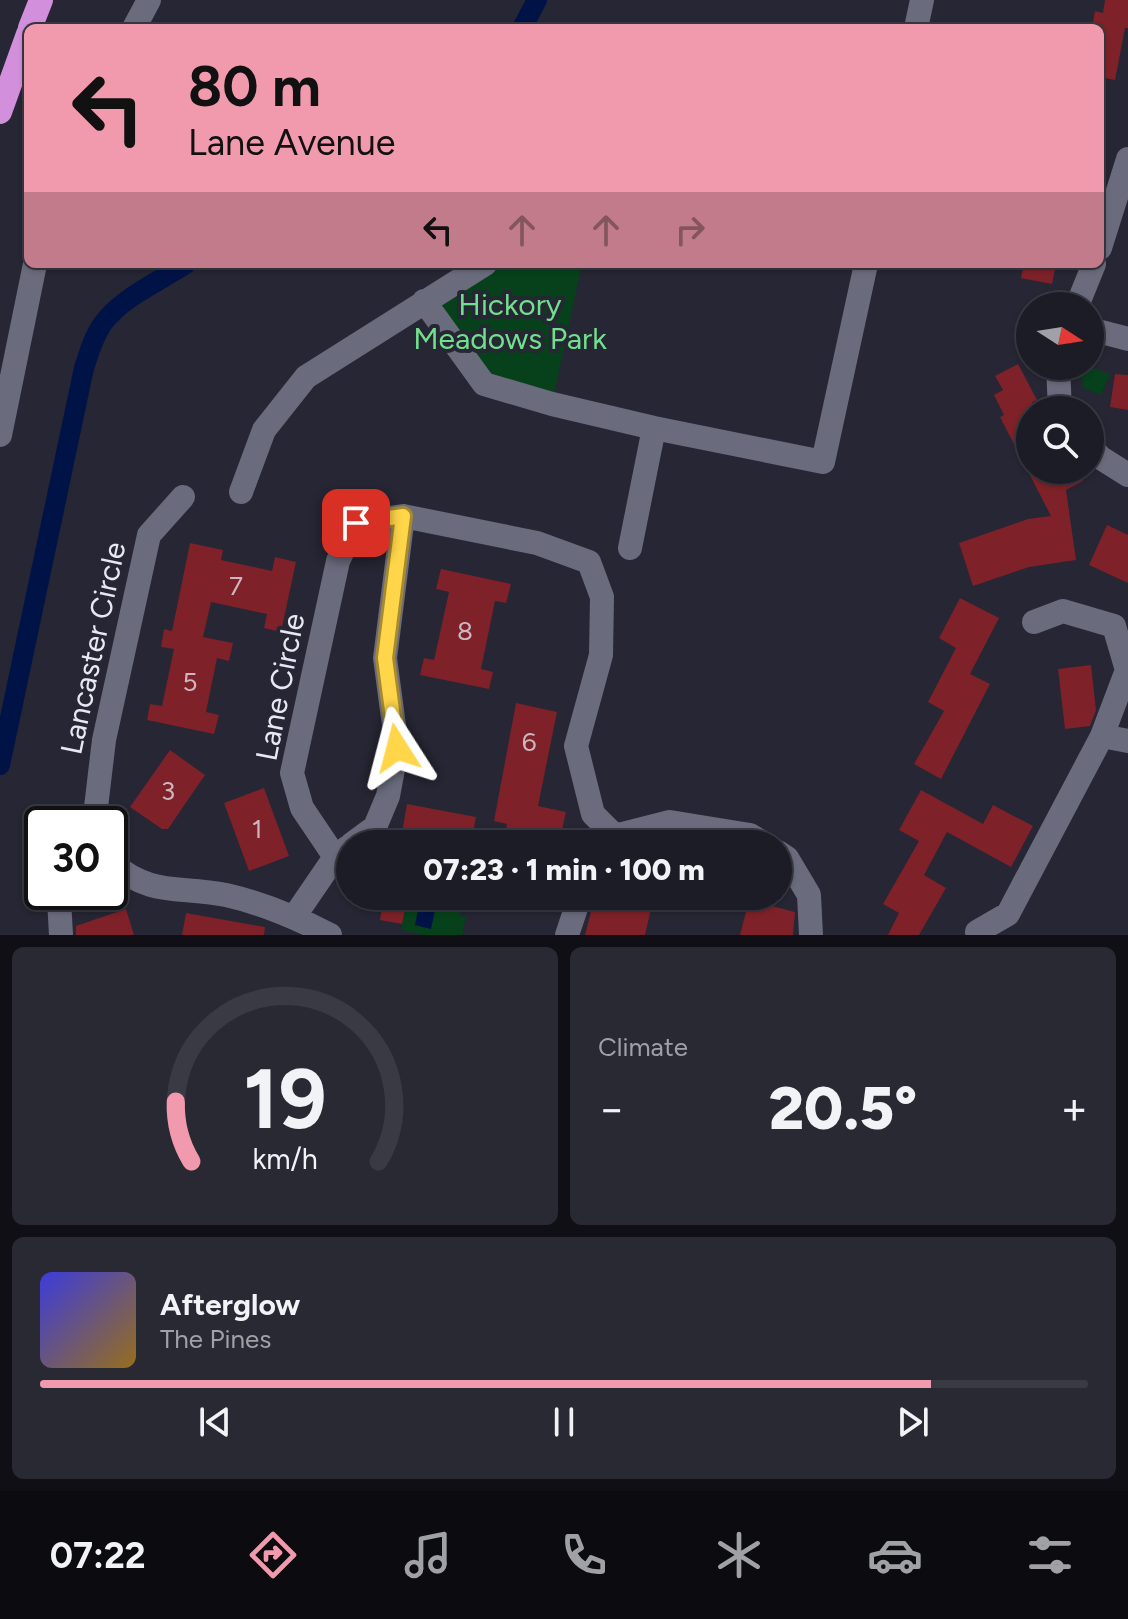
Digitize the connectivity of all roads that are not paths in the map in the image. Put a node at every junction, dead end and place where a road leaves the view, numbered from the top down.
1 (41, 0) edge
2 (149, 0) edge
3 (922, 0) edge
4 (32, 24) edge
5 (136, 24) edge
6 (917, 24) edge
7 (24, 45) edge
8 (0, 112) edge
9 (1128, 159) edge
10 (1104, 235) edge
11 (34, 268) edge
12 (478, 268) edge
13 (865, 268) edge
14 (1092, 268) edge
15 (1083, 292) edge
16 (424, 301) junction
17 (1104, 333) edge
18 (1128, 339) edge
19 (654, 428) junction
20 (0, 435) edge
21 (1104, 460) edge
22 (1128, 475) edge
23 (241, 492) dead end
24 (183, 497) dead end
25 (403, 516) junction
26 (630, 548) dead end
27 (1034, 622) dead end
28 (1102, 736) junction
29 (1128, 741) edge
30 (96, 806) edge
31 (371, 830) edge
32 (605, 830) edge
33 (644, 830) edge
34 (719, 830) edge
35 (336, 840) edge
36 (336, 862) edge
37 (792, 866) edge
38 (128, 875) edge
39 (60, 910) edge
40 (575, 910) edge
41 (294, 917) junction
42 (977, 932) dead end
43 (61, 935) edge
44 (330, 935) edge
45 (567, 935) edge
46 (811, 935) edge

1 - 4 highway
2 - 5 street
3 - 6 street
7 - 8 highway
9 - 10 street
11 - 20 street
12 - 16 street
13 - 19 street
14 - 15 street
16 - 19 street
16 - 23 street
17 - 18 street
19 - 26 street
21 - 22 street
24 - 30 street, Lancaster Circle
25 - 31 street
25 - 32 street
25 - 35 street, Lane Circle
27 - 28 street
28 - 29 street
28 - 42 street
33 - 34 street
36 - 41 street
37 - 46 street
38 - 41 street
39 - 43 street
40 - 45 street
41 - 44 street

